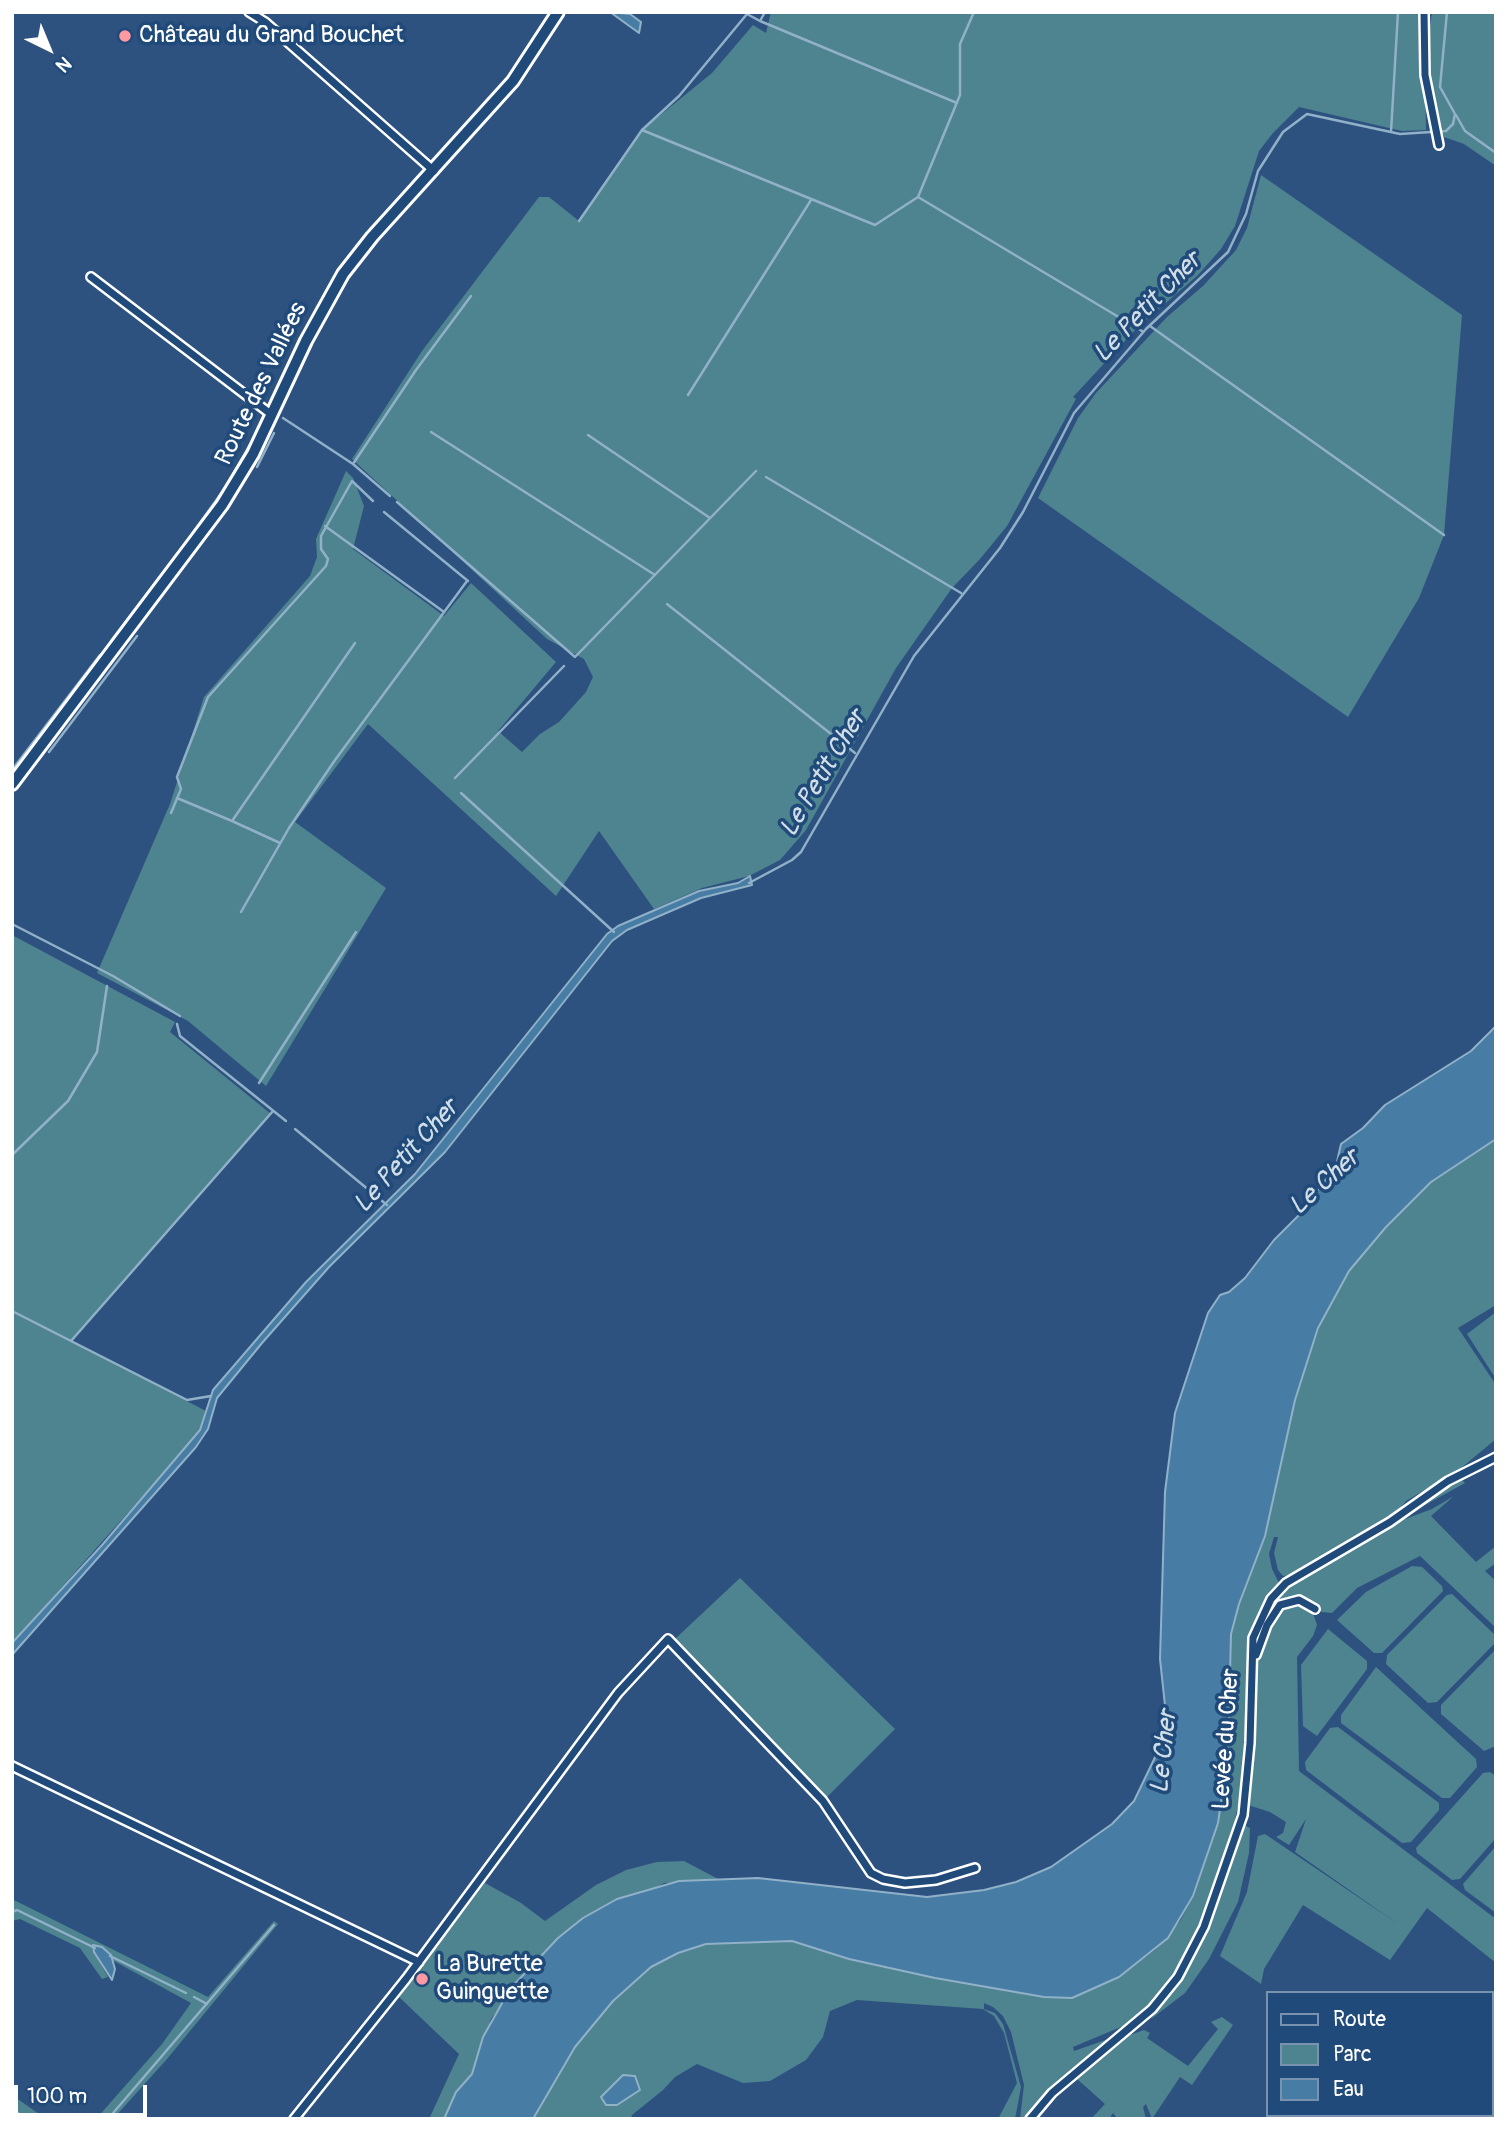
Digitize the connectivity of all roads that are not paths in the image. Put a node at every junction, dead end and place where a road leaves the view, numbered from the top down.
1 (249, 12) edge
2 (558, 12) edge
3 (1424, 12) edge
4 (1439, 145) dead end
5 (434, 171) junction
6 (91, 277) dead end
7 (272, 415) junction
8 (12, 784) edge
9 (1496, 1457) edge
10 (1315, 1609) dead end
11 (1262, 1612) junction
12 (1271, 1616) junction
13 (1253, 1662) junction
14 (12, 1766) edge
15 (975, 1868) dead end
16 (419, 1962) junction
17 (294, 2119) edge
18 (1030, 2119) edge

1 - 5 street
2 - 5 main road, Route des Vallées
3 - 4 street
5 - 7 main road, Route des Vallées
6 - 7 street
7 - 8 main road, Route des Vallées
9 - 11 street, Levée du Cher
10 - 12 street
11 - 12 street
11 - 13 street, Levée du Cher
12 - 13 street
13 - 18 street, Levée du Cher
14 - 16 street
15 - 16 street
16 - 17 street

